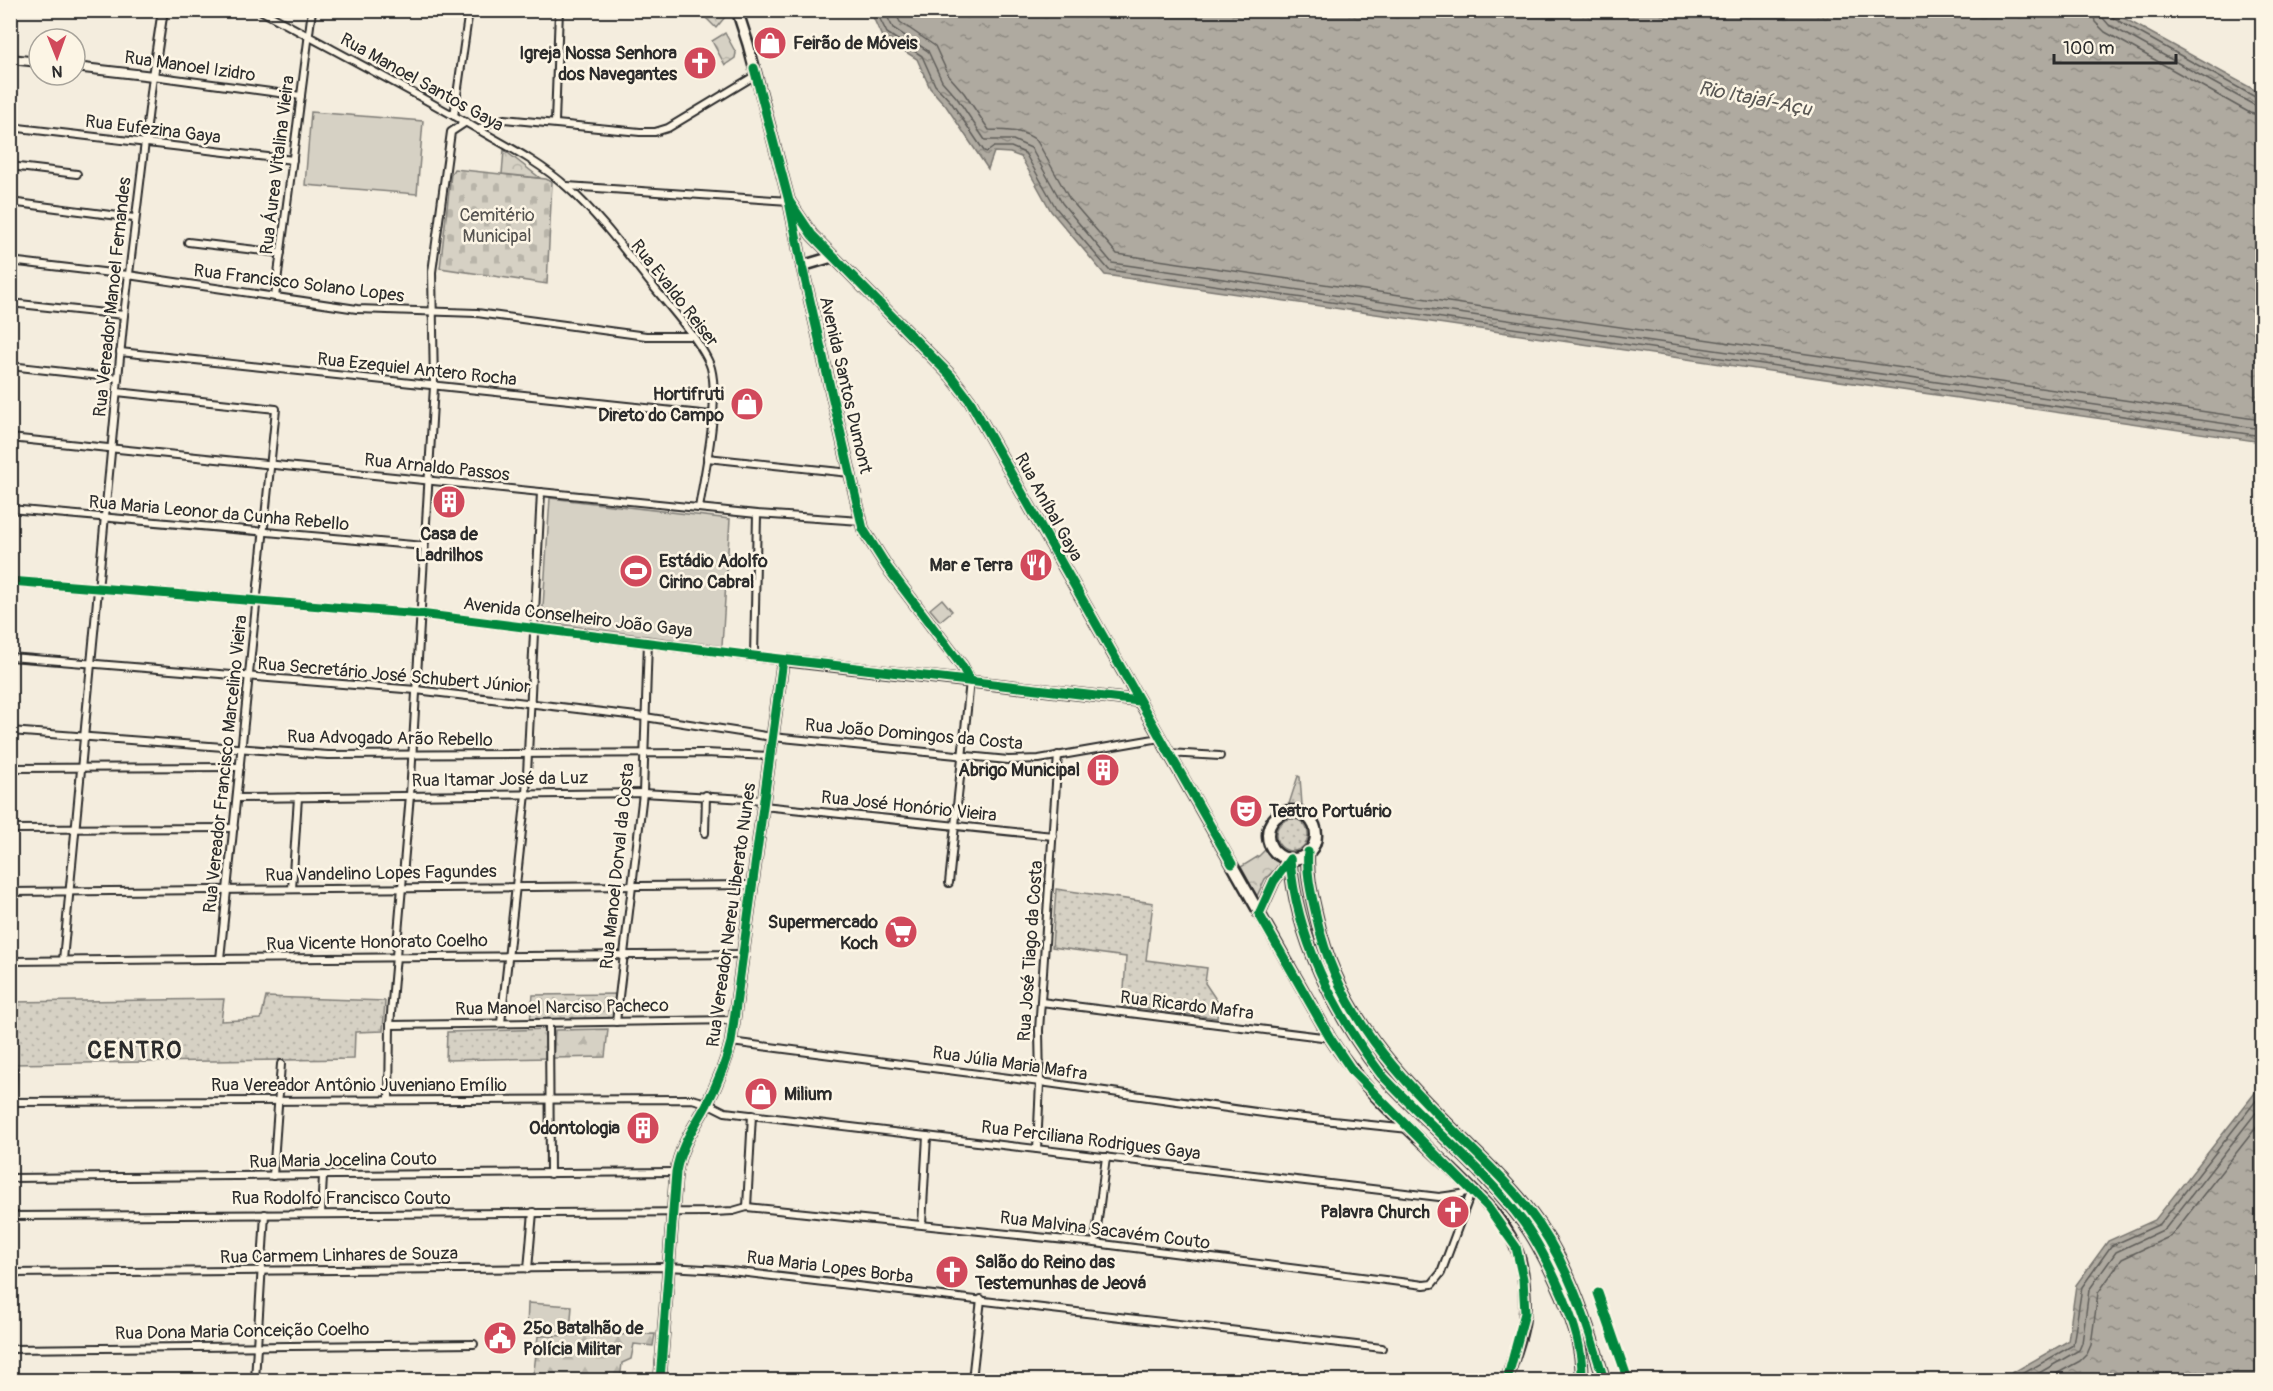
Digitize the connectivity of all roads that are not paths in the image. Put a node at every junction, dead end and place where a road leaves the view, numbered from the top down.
1 (163, 10) edge
2 (260, 10) edge
3 (312, 10) edge
4 (469, 10) edge
5 (559, 10) edge
6 (737, 10) edge
7 (744, 10) edge
8 (742, 24) junction
9 (309, 37) junction
10 (10, 59) edge
11 (27, 61) edge
12 (87, 68) edge
13 (756, 75) junction
14 (153, 76) junction
15 (301, 96) junction
16 (454, 116) junction
17 (466, 122) junction
18 (555, 122) junction
19 (10, 127) edge
20 (479, 130) junction
21 (143, 143) junction
22 (293, 160) junction
23 (10, 166) edge
24 (77, 174) dead end
25 (566, 186) junction
26 (789, 201) junction
27 (10, 202) edge
28 (134, 218) junction
29 (188, 242) dead end
30 (281, 253) junction
31 (832, 257) junction
32 (10, 261) edge
33 (802, 266) junction
34 (128, 275) junction
35 (275, 297) junction
36 (10, 303) edge
37 (433, 312) junction
38 (124, 315) junction
39 (692, 336) junction
40 (120, 352) junction
41 (10, 366) edge
42 (118, 378) junction
43 (434, 386) junction
44 (117, 392) junction
45 (711, 415) junction
46 (10, 438) edge
47 (111, 450) junction
48 (706, 458) junction
49 (271, 466) junction
50 (850, 473) junction
51 (428, 481) junction
52 (541, 492) junction
53 (699, 508) junction
54 (10, 510) edge
55 (758, 514) junction
56 (105, 519) junction
57 (861, 521) junction
58 (264, 532) junction
59 (424, 546) junction
60 (10, 581) edge
61 (99, 588) junction
62 (257, 601) junction
63 (420, 614) junction
64 (534, 628) junction
65 (648, 642) junction
66 (10, 657) edge
67 (754, 657) junction
68 (783, 660) junction
69 (92, 664) junction
70 (249, 676) junction
71 (970, 681) junction
72 (416, 690) junction
73 (1139, 701) junction
74 (531, 703) junction
75 (645, 717) junction
76 (10, 731) edge
77 (84, 737) junction
78 (772, 737) junction
79 (1160, 738) junction
80 (242, 750) junction
81 (1167, 753) junction
82 (528, 754) junction
83 (643, 754) junction
84 (411, 755) junction
85 (962, 755) junction
86 (1058, 755) junction
87 (770, 756) junction
88 (1220, 756) dead end
89 (240, 767) junction
90 (10, 768) edge
91 (81, 768) junction
92 (643, 793) junction
93 (526, 794) junction
94 (410, 795) junction
95 (705, 795) junction
96 (298, 797) junction
97 (237, 798) junction
98 (764, 803) junction
99 (955, 826) junction
100 (76, 828) junction
101 (234, 828) junction
102 (10, 829) edge
103 (705, 833) dead end
104 (1053, 836) junction
105 (1308, 852) junction
106 (1290, 859) junction
107 (949, 883) dead end
108 (631, 885) junction
109 (752, 885) junction
110 (516, 886) junction
111 (402, 888) junction
112 (292, 889) junction
113 (227, 890) junction
114 (69, 891) junction
115 (10, 892) edge
116 (1259, 914) junction
117 (744, 954) junction
118 (623, 955) junction
119 (508, 956) junction
120 (394, 957) junction
121 (220, 959) junction
122 (63, 960) junction
123 (10, 961) edge
124 (1041, 1002) junction
125 (735, 1020) junction
126 (616, 1022) junction
127 (501, 1023) junction
128 (549, 1023) junction
129 (390, 1025) junction
130 (1329, 1038) junction
131 (731, 1042) junction
132 (281, 1065) dead end
133 (13, 1069) dead end
134 (1040, 1082) junction
135 (550, 1099) junction
136 (279, 1100) junction
137 (389, 1100) junction
138 (11, 1102) edge
139 (708, 1102) junction
140 (752, 1115) junction
141 (1410, 1129) junction
142 (927, 1136) junction
143 (1037, 1149) junction
144 (1106, 1157) junction
145 (676, 1172) junction
146 (550, 1174) junction
147 (273, 1176) junction
148 (323, 1176) junction
149 (10, 1179) edge
150 (1472, 1190) junction
151 (747, 1207) junction
152 (672, 1211) junction
153 (533, 1212) junction
154 (264, 1214) junction
155 (321, 1214) junction
156 (10, 1216) edge
157 (922, 1224) junction
158 (1095, 1243) junction
159 (668, 1267) junction
160 (528, 1269) junction
161 (261, 1271) junction
162 (10, 1273) edge
163 (1598, 1293) dead end
164 (981, 1299) junction
165 (474, 1344) dead end
166 (256, 1346) junction
167 (10, 1348) edge
168 (1382, 1348) dead end
169 (255, 1380) edge
170 (660, 1380) edge
171 (972, 1380) edge
172 (1507, 1380) edge
173 (1582, 1380) edge
174 (1604, 1380) edge
175 (1628, 1380) edge

1 - 14 street, Rua Vereador Manoel Fernandes
2 - 9 street, Rua Manoel Santos Gaya
3 - 9 street, Rua Áurea Vitalina Vieira
4 - 16 street
5 - 18 street
6 - 8 main road, Avenida Santos Dumont
7 - 8 main road
8 - 13 main road, Avenida Santos Dumont
9 - 15 street, Rua Áurea Vitalina Vieira
9 - 16 street, Rua Manoel Santos Gaya
10 - 11 street
12 - 14 street, Rua Manoel Izidro
13 - 18 street
13 - 26 main road, Avenida Santos Dumont
14 - 15 street, Rua Manoel Izidro
14 - 21 street, Rua Vereador Manoel Fernandes
15 - 22 street, Rua Áurea Vitalina Vieira
16 - 17 street, Rua Manoel Santos Gaya
17 - 20 street, Rua Manoel Santos Gaya
17 - 37 street
18 - 20 street
19 - 21 street, Rua Eufezina Gaya
20 - 25 street, Rua Manoel Santos Gaya
21 - 22 street, Rua Eufezina Gaya
21 - 28 street, Rua Vereador Manoel Fernandes
22 - 30 street, Rua Áurea Vitalina Vieira
23 - 24 street
25 - 26 street
25 - 39 street, Rua Evaldo Reiser
26 - 31 main road, Rua Aníbal Gaya
26 - 33 main road, Avenida Santos Dumont
27 - 28 street
28 - 34 street, Rua Vereador Manoel Fernandes
29 - 30 street
30 - 35 street, Rua Áurea Vitalina Vieira
31 - 33 main road
31 - 73 main road, Rua Aníbal Gaya
32 - 34 street, Rua Francisco Solano Lopes
33 - 50 main road, Avenida Santos Dumont
34 - 35 street, Rua Francisco Solano Lopes
34 - 38 street, Rua Vereador Manoel Fernandes
35 - 37 street, Rua Francisco Solano Lopes
36 - 38 street
37 - 39 street, Rua Francisco Solano Lopes
37 - 43 street
38 - 40 street, Rua Vereador Manoel Fernandes
39 - 45 street, Rua Evaldo Reiser
40 - 42 street, Rua Vereador Manoel Fernandes
40 - 43 street, Rua Ezequiel Antero Rocha
41 - 42 street
42 - 44 street, Rua Vereador Manoel Fernandes
43 - 45 street, Rua Ezequiel Antero Rocha
43 - 51 street
44 - 47 street, Rua Vereador Manoel Fernandes
44 - 49 street, Rua Vereador Francisco Marcelino Vieira
45 - 48 street, Rua Evaldo Reiser
46 - 47 street, Rua Arnaldo Passos
47 - 49 street, Rua Arnaldo Passos
47 - 56 street, Rua Vereador Manoel Fernandes
48 - 50 street
48 - 53 street, Rua Evaldo Reiser
49 - 51 street, Rua Arnaldo Passos
49 - 58 street, Rua Vereador Francisco Marcelino Vieira
50 - 57 main road, Avenida Santos Dumont
51 - 52 street, Rua Arnaldo Passos
51 - 59 street
52 - 53 street, Rua Arnaldo Passos
52 - 64 street
53 - 55 street, Rua Arnaldo Passos
54 - 56 street, Rua Maria Leonor da Cunha Rebello
55 - 57 street, Rua Arnaldo Passos
55 - 67 street
56 - 58 street, Rua Maria Leonor da Cunha Rebello
56 - 61 street, Rua Vereador Manoel Fernandes
57 - 71 main road, Avenida Santos Dumont
58 - 59 street, Rua Maria Leonor da Cunha Rebello
58 - 62 street, Rua Vereador Francisco Marcelino Vieira
59 - 63 street
60 - 61 street, Avenida Conselheiro João Gaya
61 - 62 street, Avenida Conselheiro João Gaya
61 - 69 street, Rua Vereador Manoel Fernandes
62 - 63 street, Avenida Conselheiro João Gaya
62 - 70 street, Rua Vereador Francisco Marcelino Vieira
63 - 64 street, Avenida Conselheiro João Gaya
63 - 72 street
64 - 65 street, Avenida Conselheiro João Gaya
64 - 74 street
65 - 67 street, Avenida Conselheiro João Gaya
65 - 75 street, Rua Manoel Dorval da Costa
66 - 69 street, Rua Secretário José Schubert Júnior
67 - 68 street, Avenida Conselheiro João Gaya
68 - 71 main road, Avenida Conselheiro João Gaya
68 - 78 main road, Rua Vereador Nereu Liberato Nunes
69 - 70 street, Rua Secretário José Schubert Júnior
69 - 77 street, Rua Vereador Manoel Fernandes
70 - 72 street, Rua Secretário José Schubert Júnior
70 - 80 street, Rua Vereador Francisco Marcelino Vieira
71 - 73 main road, Avenida Conselheiro João Gaya
71 - 85 street
72 - 74 street, Rua Secretário José Schubert Júnior
72 - 84 street
73 - 79 main road, Rua Aníbal Gaya
74 - 75 street, Rua Secretário José Schubert Júnior
74 - 82 street
75 - 78 street, Rua Secretário José Schubert Júnior
75 - 83 street, Rua Manoel Dorval da Costa
76 - 77 street, Rua Advogado Arão Rebello
77 - 80 street, Rua Advogado Arão Rebello
77 - 91 street, Rua Vereador Manoel Fernandes
78 - 85 street, Rua João Domingos da Costa
78 - 87 main road, Rua Vereador Nereu Liberato Nunes
79 - 81 main road, Rua Aníbal Gaya
79 - 86 street, Rua João Domingos da Costa
80 - 84 street, Rua Advogado Arão Rebello
80 - 89 street, Rua Vereador Francisco Marcelino Vieira
81 - 88 street
81 - 116 main road, Rua Aníbal Gaya
82 - 83 street, Rua Advogado Arão Rebello
82 - 84 street, Rua Advogado Arão Rebello
82 - 93 street
83 - 87 street, Rua Advogado Arão Rebello
83 - 92 street, Rua Manoel Dorval da Costa
84 - 94 street
85 - 86 street, Rua João Domingos da Costa
85 - 99 street
86 - 104 street, Rua José Tiago da Costa
87 - 98 main road, Rua Vereador Nereu Liberato Nunes
89 - 91 street
89 - 97 street, Rua Vereador Francisco Marcelino Vieira
90 - 91 street
91 - 100 street, Rua Vereador Manoel Fernandes
92 - 93 street, Rua Itamar José da Luz
92 - 95 street, Rua Itamar José da Luz
92 - 108 street, Rua Manoel Dorval da Costa
93 - 94 street, Rua Itamar José da Luz
93 - 110 street
94 - 96 street, Rua Itamar José da Luz
94 - 111 street
95 - 98 street, Rua Itamar José da Luz
95 - 103 street
96 - 97 street, Rua Itamar José da Luz
96 - 112 street
97 - 101 street, Rua Vereador Francisco Marcelino Vieira
98 - 99 street, Rua José Honório Vieira
98 - 109 main road, Rua Vereador Nereu Liberato Nunes
99 - 104 street, Rua José Honório Vieira
99 - 107 street
100 - 101 street
100 - 102 street
100 - 114 street, Rua Vereador Manoel Fernandes
101 - 113 street, Rua Vereador Francisco Marcelino Vieira
104 - 124 street, Rua José Tiago da Costa
105 - 106 highway
105 - 106 highway
105 - 174 highway
106 - 116 main road
106 - 173 highway
108 - 109 street, Rua Vandelino Lopes Fagundes
108 - 110 street, Rua Vandelino Lopes Fagundes
108 - 118 street, Rua Manoel Dorval da Costa
109 - 117 main road, Rua Vereador Nereu Liberato Nunes
110 - 111 street, Rua Vandelino Lopes Fagundes
110 - 119 street
111 - 112 street, Rua Vandelino Lopes Fagundes
111 - 120 street
112 - 113 street, Rua Vandelino Lopes Fagundes
113 - 114 street, Rua Vandelino Lopes Fagundes
113 - 121 street, Rua Vereador Francisco Marcelino Vieira
114 - 115 street, Rua Vandelino Lopes Fagundes
114 - 122 street, Rua Vereador Manoel Fernandes
116 - 130 main road, Rua Aníbal Gaya
117 - 118 street, Rua Vicente Honorato Coelho
117 - 125 main road, Rua Vereador Nereu Liberato Nunes
118 - 119 street, Rua Vicente Honorato Coelho
118 - 126 street, Rua Manoel Dorval da Costa
119 - 120 street, Rua Vicente Honorato Coelho
119 - 127 street
120 - 121 street, Rua Vicente Honorato Coelho
120 - 129 street
121 - 122 street, Rua Vicente Honorato Coelho
122 - 123 street, Rua Vicente Honorato Coelho
124 - 130 street, Rua Ricardo Mafra
124 - 134 street, Rua José Tiago da Costa
125 - 126 street, Rua Manoel Narciso Pacheco
125 - 131 main road, Rua Vereador Nereu Liberato Nunes
126 - 128 street, Rua Manoel Narciso Pacheco
127 - 128 street, Rua Manoel Narciso Pacheco
127 - 129 street, Rua Manoel Narciso Pacheco
128 - 135 street
129 - 137 street
130 - 141 main road, Rua Aníbal Gaya
131 - 134 street, Rua Júlia Maria Mafra
131 - 139 main road, Rua Vereador Nereu Liberato Nunes
132 - 136 street
133 - 138 street
134 - 141 street, Rua Júlia Maria Mafra
134 - 143 street, Rua José Tiago da Costa
135 - 137 street, Rua Vereador Antônio Juveniano Emílio
135 - 139 street, Rua Vereador Antônio Juveniano Emílio
135 - 146 street
136 - 137 street, Rua Vereador Antônio Juveniano Emílio
136 - 138 street, Rua Vereador Antônio Juveniano Emílio
136 - 147 street
139 - 140 street, Rua Perciliana Rodrigues Gaya
139 - 145 main road, Rua Vereador Nereu Liberato Nunes
140 - 142 street, Rua Perciliana Rodrigues Gaya
140 - 151 street
141 - 150 main road, Rua Aníbal Gaya
142 - 143 street, Rua Perciliana Rodrigues Gaya
142 - 157 street
143 - 144 street, Rua Perciliana Rodrigues Gaya
144 - 150 street, Rua Perciliana Rodrigues Gaya
144 - 158 street
145 - 146 street, Rua Maria Jocelina Couto
145 - 152 main road, Rua Vereador Nereu Liberato Nunes
146 - 148 street, Rua Maria Jocelina Couto
147 - 148 street, Rua Maria Jocelina Couto
147 - 149 street, Rua Maria Jocelina Couto
148 - 155 street
150 - 158 street, Rua Malvina Sacavém Couto
150 - 172 main road, Rua Aníbal Gaya
151 - 152 street, Rua Malvina Sacavém Couto
151 - 157 street, Rua Malvina Sacavém Couto
152 - 153 street, Rua Rodolfo Francisco Couto
152 - 159 main road, Rua Vereador Nereu Liberato Nunes
153 - 155 street, Rua Rodolfo Francisco Couto
153 - 160 street
154 - 155 street, Rua Rodolfo Francisco Couto
154 - 156 street, Rua Rodolfo Francisco Couto
154 - 161 street
157 - 158 street, Rua Malvina Sacavém Couto
159 - 160 street, Rua Carmem Linhares de Souza
159 - 164 street, Rua Maria Lopes Borba
159 - 170 main road, Rua Vereador Nereu Liberato Nunes
160 - 161 street, Rua Carmem Linhares de Souza
161 - 162 street, Rua Carmem Linhares de Souza
161 - 166 street
163 - 175 street
164 - 168 street, Rua Maria Lopes Borba
164 - 171 street
165 - 166 street, Rua Dona Maria Conceição Coelho
166 - 167 street, Rua Dona Maria Conceição Coelho
166 - 169 street

